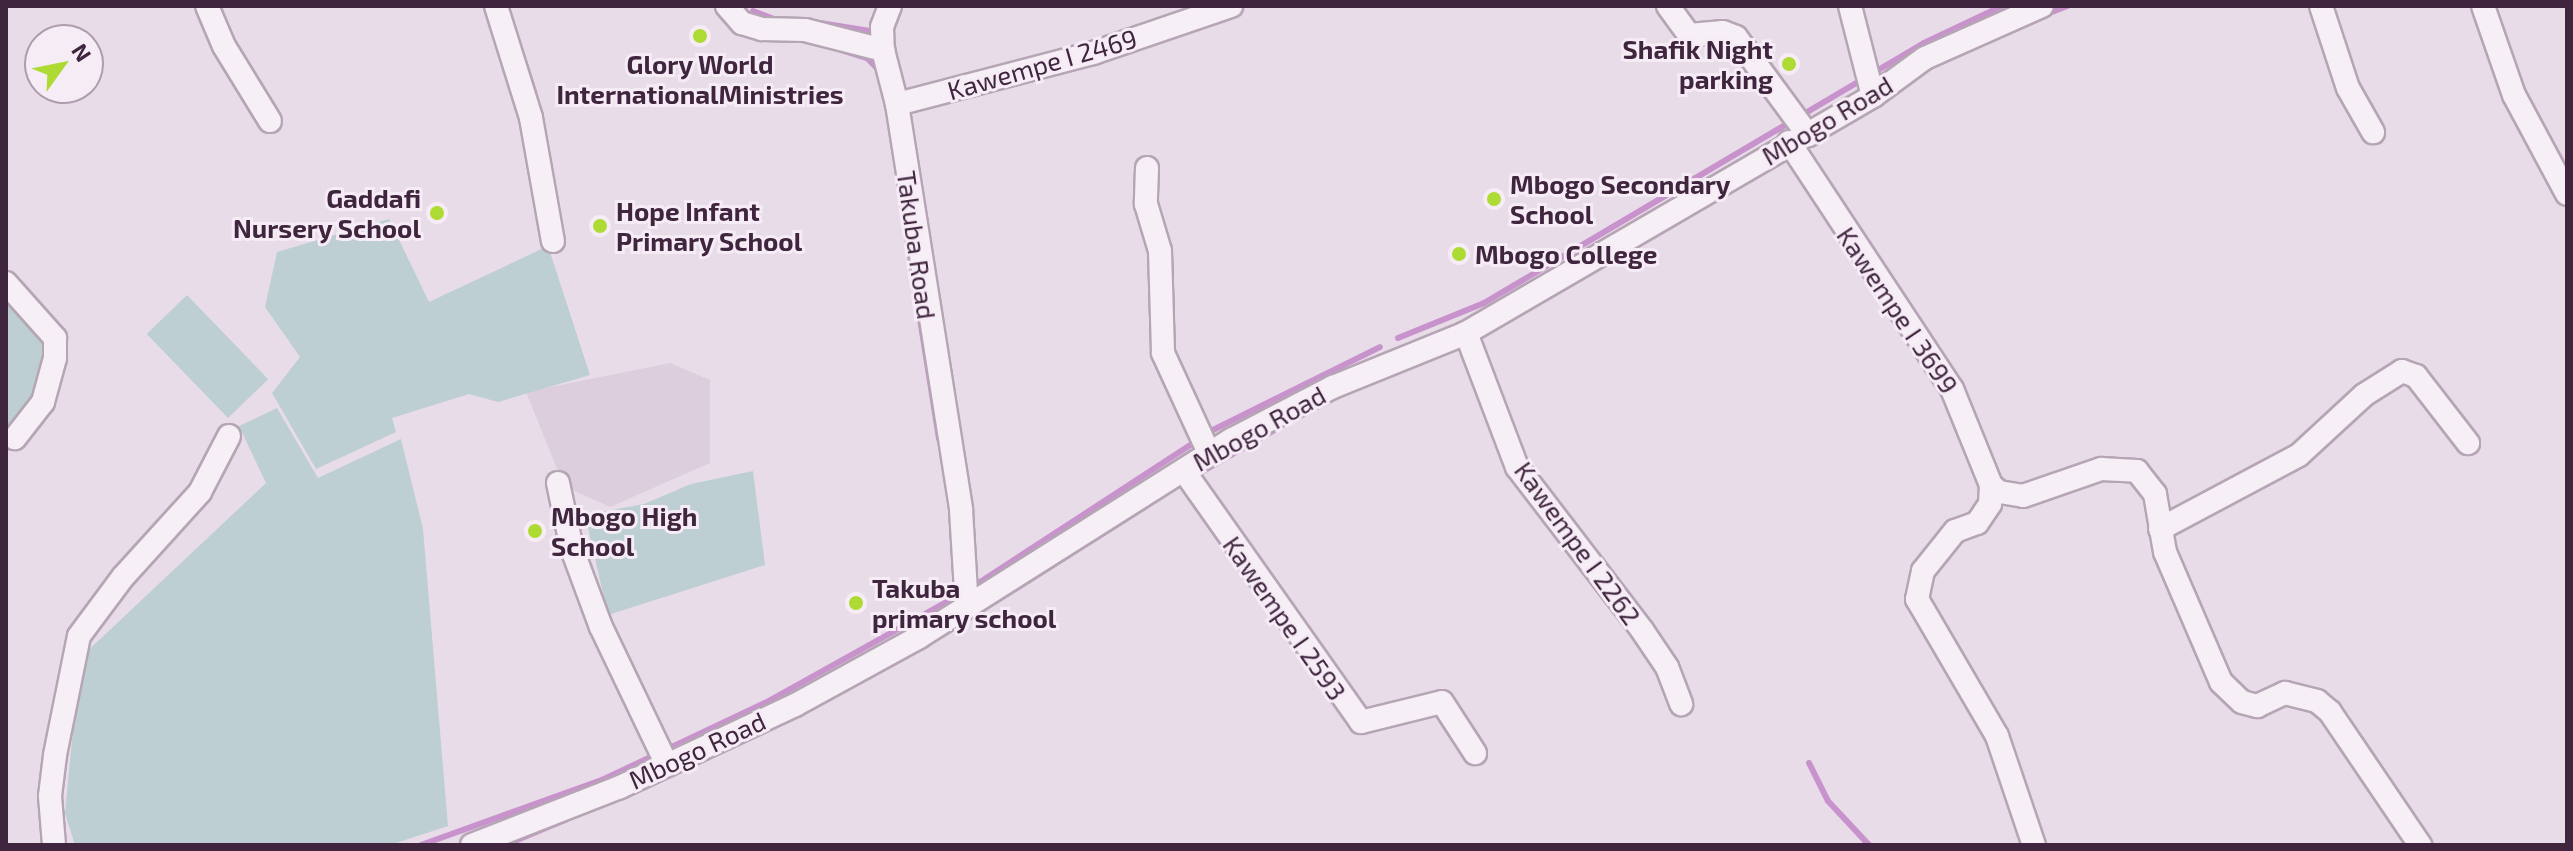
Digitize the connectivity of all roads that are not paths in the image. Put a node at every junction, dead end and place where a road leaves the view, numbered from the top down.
1 (207, 6) edge
2 (496, 6) edge
3 (727, 6) edge
4 (890, 6) edge
5 (1231, 6) edge
6 (1668, 6) edge
7 (1850, 6) edge
8 (2042, 6) edge
9 (2321, 6) edge
10 (2483, 6) edge
11 (883, 50) junction
12 (1873, 96) junction
13 (897, 104) junction
14 (270, 121) dead end
15 (2373, 132) dead end
16 (1798, 139) junction
17 (1147, 168) dead end
18 (2567, 194) edge
19 (553, 241) dead end
20 (6, 283) edge
21 (1466, 333) junction
22 (229, 436) dead end
23 (15, 438) dead end
24 (2468, 443) dead end
25 (1210, 455) junction
26 (1184, 471) junction
27 (558, 483) dead end
28 (1991, 485) junction
29 (2160, 529) junction
30 (967, 607) junction
31 (1681, 704) dead end
32 (1475, 753) dead end
33 (667, 765) junction
34 (54, 845) edge
35 (472, 845) edge
36 (2034, 845) edge
37 (2420, 845) edge

1 - 14 street
2 - 19 street
3 - 11 street
4 - 11 street
5 - 13 street, Kawempe I 2469
6 - 16 street, Kawempe I 3699
7 - 12 street
8 - 12 street, Mbogo Road
9 - 15 street
10 - 18 street
11 - 13 street, Takuba Road
12 - 16 street, Mbogo Road
13 - 30 street, Takuba Road
16 - 21 street, Mbogo Road
16 - 28 street, Kawempe I 3699
17 - 25 street
20 - 23 street
21 - 25 street, Mbogo Road
21 - 31 street, Kawempe I 2262
22 - 34 street
24 - 29 street
25 - 26 street, Mbogo Road
26 - 30 street, Mbogo Road
26 - 32 street, Kawempe I 2593
27 - 33 street
28 - 29 street
28 - 36 street
29 - 37 street
30 - 33 street, Mbogo Road
33 - 35 street, Mbogo Road

